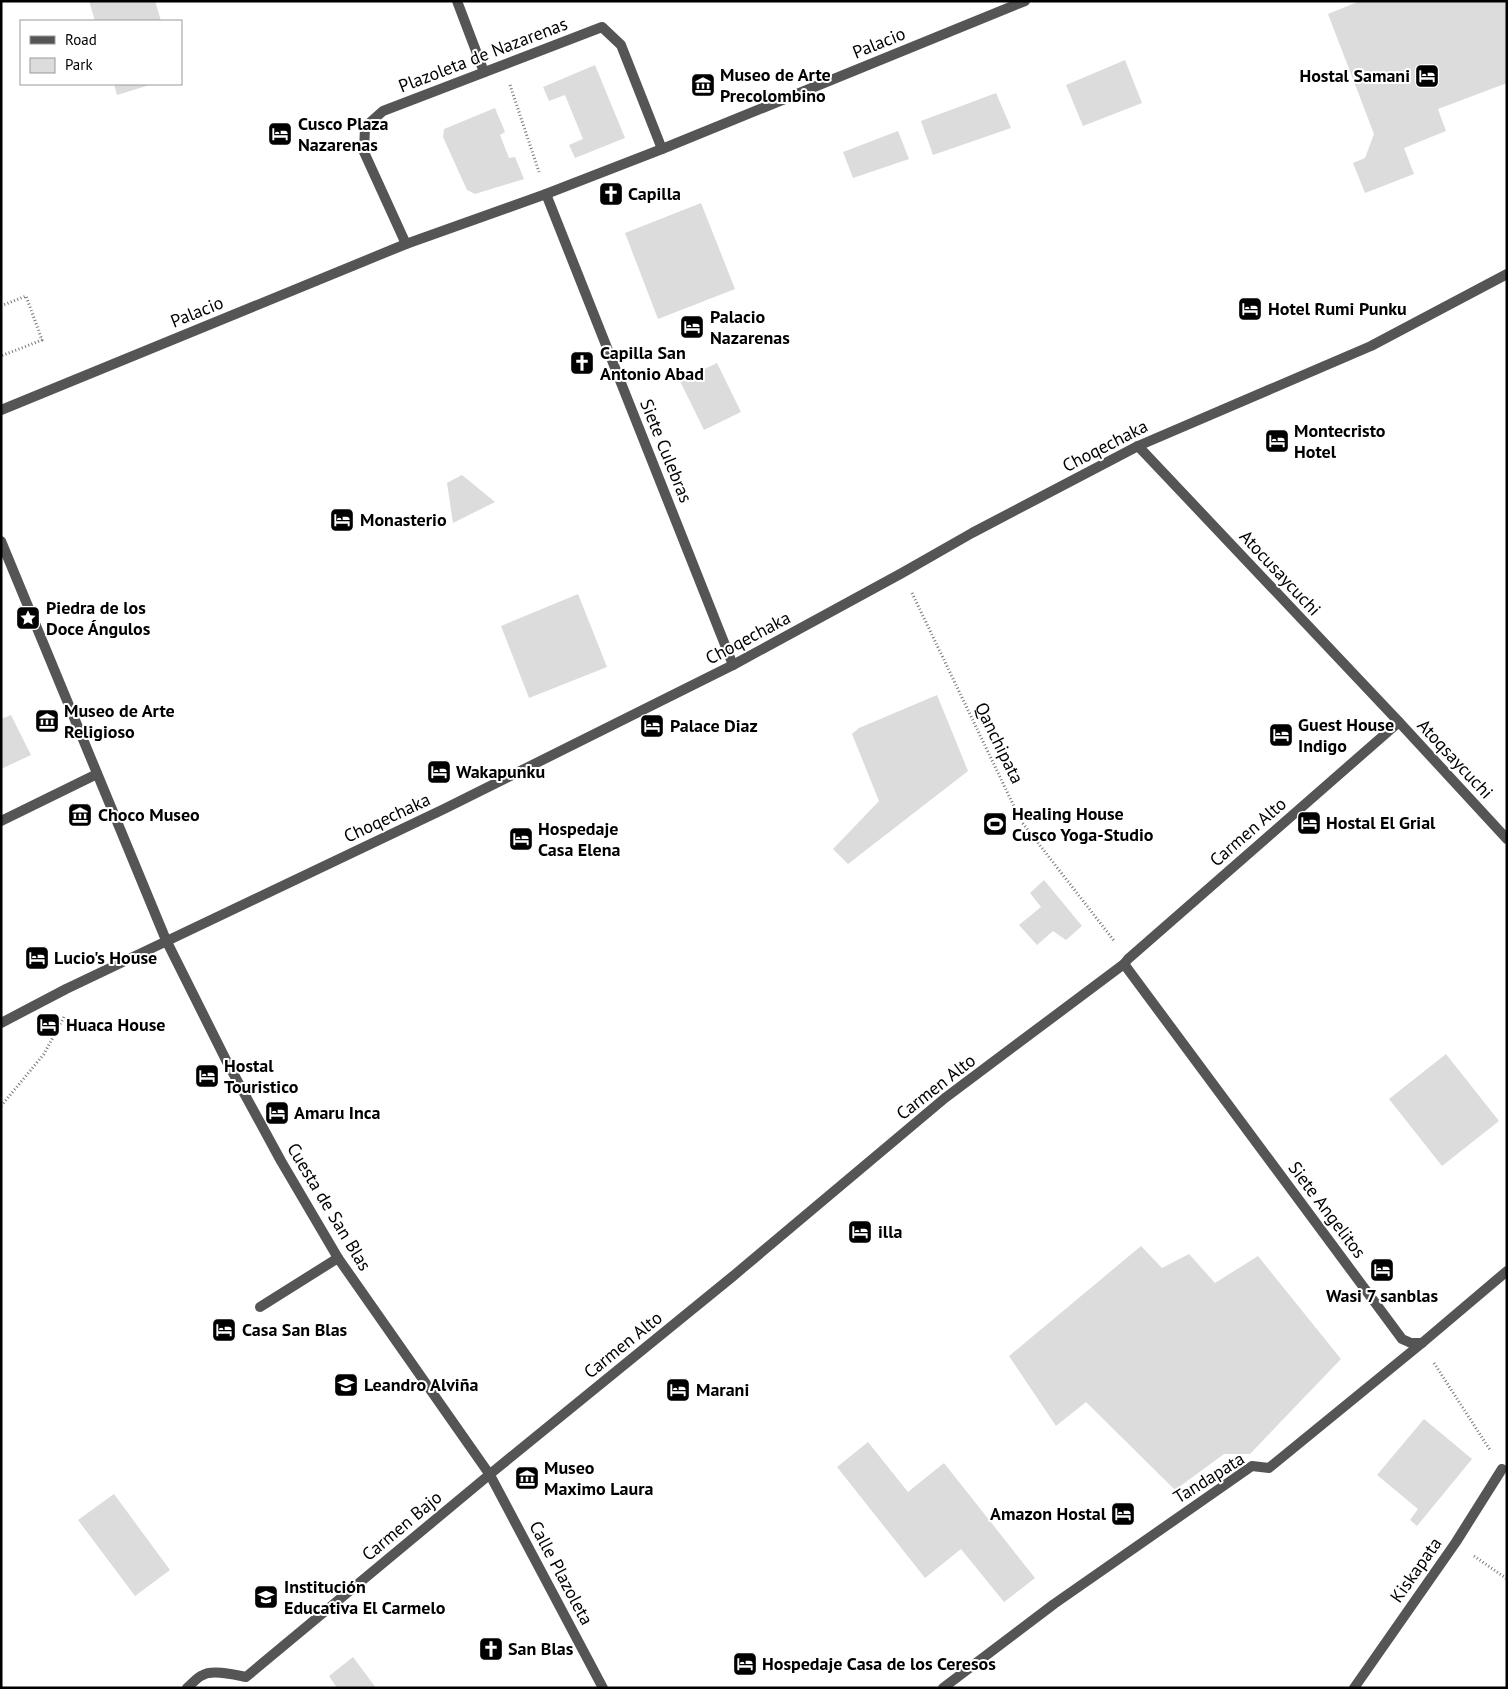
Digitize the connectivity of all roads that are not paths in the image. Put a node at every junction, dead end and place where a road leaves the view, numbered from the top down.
1 (456, 1) edge
2 (1025, 1) edge
3 (484, 72) junction
4 (662, 149) junction
5 (546, 194) junction
6 (406, 244) junction
7 (1507, 274) edge
8 (1, 410) edge
9 (1138, 446) junction
10 (1, 540) edge
11 (733, 665) junction
12 (1399, 722) junction
13 (97, 774) junction
14 (1, 821) edge
15 (1507, 840) edge
16 (166, 940) junction
17 (1126, 961) junction
18 (1, 1023) edge
19 (338, 1258) junction
20 (1507, 1271) edge
21 (260, 1307) dead end
22 (1422, 1343) junction
23 (1502, 1469) road end
24 (490, 1475) junction
25 (187, 1688) edge
26 (603, 1688) edge
27 (943, 1688) edge
28 (1354, 1688) edge

1 - 3 street
2 - 4 street, Palacio
3 - 4 street, Plazoleta de Nazarenas
3 - 6 street, Plazoleta de Nazarenas
4 - 5 street
5 - 6 street
5 - 11 street, Siete Culebras
6 - 8 street, Palacio
7 - 9 street, Choqechaka
9 - 11 street, Choqechaka
9 - 12 street, Atocusaycuchi
10 - 13 street, Cuesta de San Blas
11 - 16 street, Choqechaka
12 - 15 street, Atoqsaycuchi
12 - 17 street, Carmen Alto
13 - 14 street
13 - 16 street, Cuesta de San Blas
16 - 18 street, Choqechaka
16 - 19 street, Cuesta de San Blas
17 - 22 street, Siete Angelitos
17 - 24 street, Carmen Alto
19 - 21 street
19 - 24 street, Cuesta de San Blas
20 - 22 street, Tandapata
22 - 27 street, Tandapata
23 - 28 street, Kiskapata
24 - 25 street, Carmen Bajo
24 - 26 street, Calle Plazoleta

